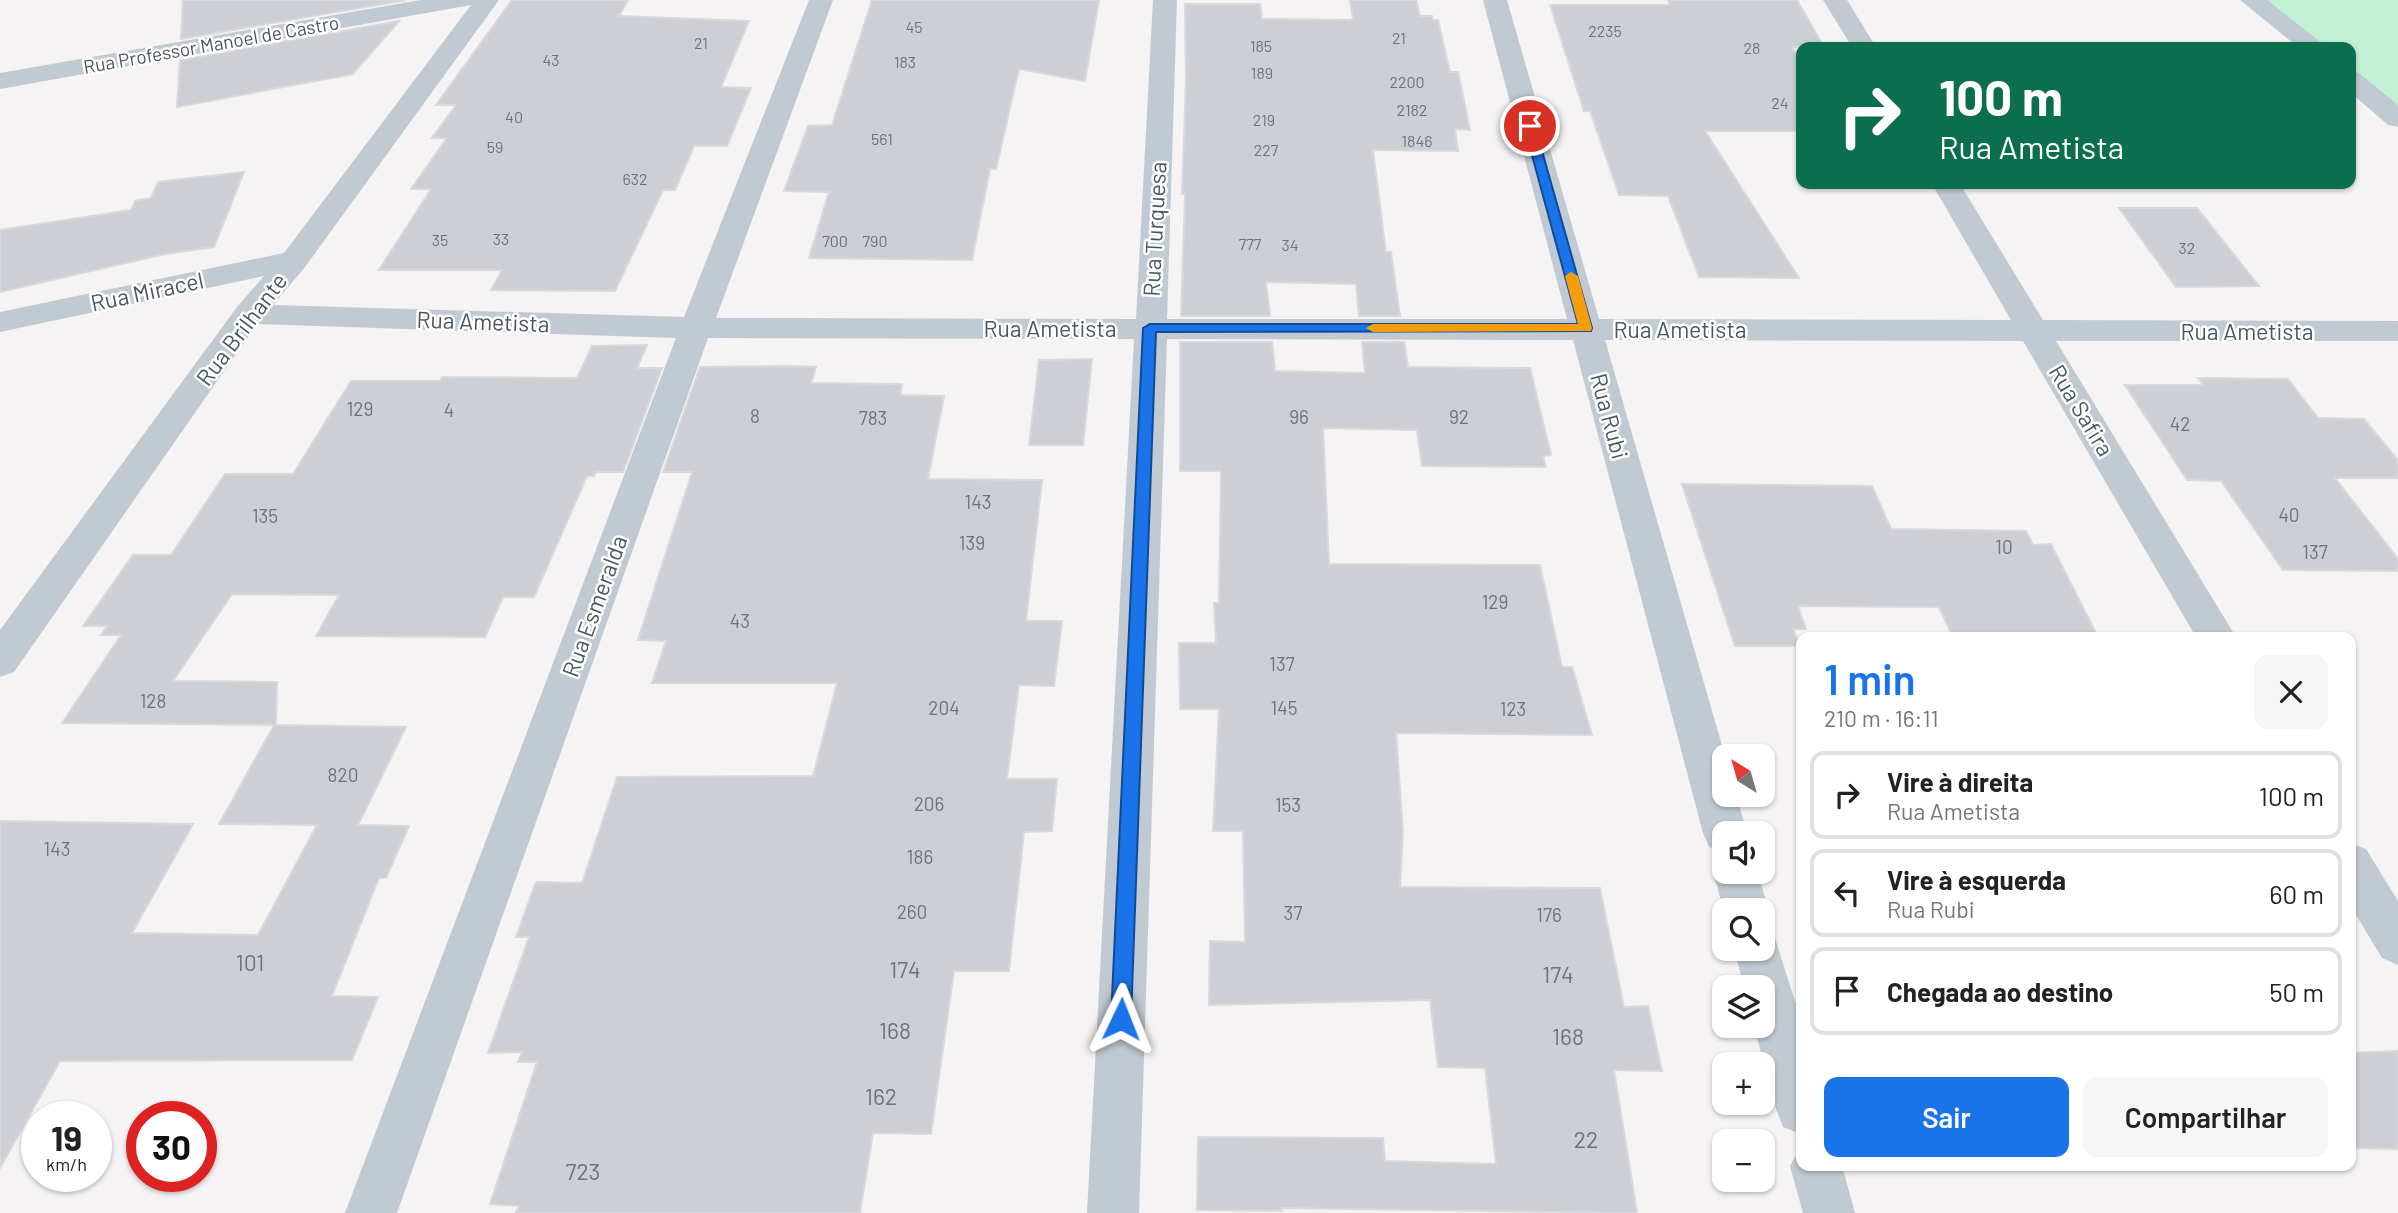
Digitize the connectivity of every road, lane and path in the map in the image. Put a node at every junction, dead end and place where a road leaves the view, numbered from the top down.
1 (463, 0) edge
2 (487, 0) edge
3 (821, 0) edge
4 (1165, 0) edge
5 (1495, 0) edge
6 (1835, 0) edge
7 (2252, 0) edge
8 (1861, 42) edge
9 (2307, 42) edge
10 (0, 81) edge
11 (2356, 83) edge
12 (2398, 119) edge
13 (1949, 189) edge
14 (294, 260) junction
15 (248, 314) junction
16 (0, 322) edge
17 (696, 328) junction
18 (1150, 328) junction
19 (1586, 328) junction
20 (2398, 331) edge
21 (2035, 332) junction
22 (2213, 632) edge
23 (0, 662) edge
24 (1722, 821) edge
25 (2356, 873) edge
26 (2398, 943) edge
27 (1761, 961) edge
28 (1796, 1091) edge
29 (1817, 1171) edge
30 (371, 1213) edge
31 (1113, 1213) edge
32 (1829, 1213) edge

1 - 10 street, Rua Professor Manoel de Castro
2 - 14 street, Rua Brilhante
3 - 17 street, Rua Esmeralda
4 - 18 street, Rua Turquesa
5 - 19 street, Rua Rubi
6 - 8 street
7 - 9 street
11 - 12 street
13 - 21 street, Rua Safira
14 - 15 street, Rua Brilhante
14 - 16 street, Rua Miracel
15 - 17 street, Rua Ametista
15 - 23 street, Rua Brilhante
17 - 18 street, Rua Ametista
17 - 30 street, Rua Esmeralda
18 - 19 street, Rua Ametista
18 - 31 street, Rua Turquesa
19 - 21 street, Rua Ametista
19 - 24 street, Rua Rubi
20 - 21 street, Rua Ametista
21 - 22 street, Rua Safira
25 - 26 street
27 - 28 street
29 - 32 street

